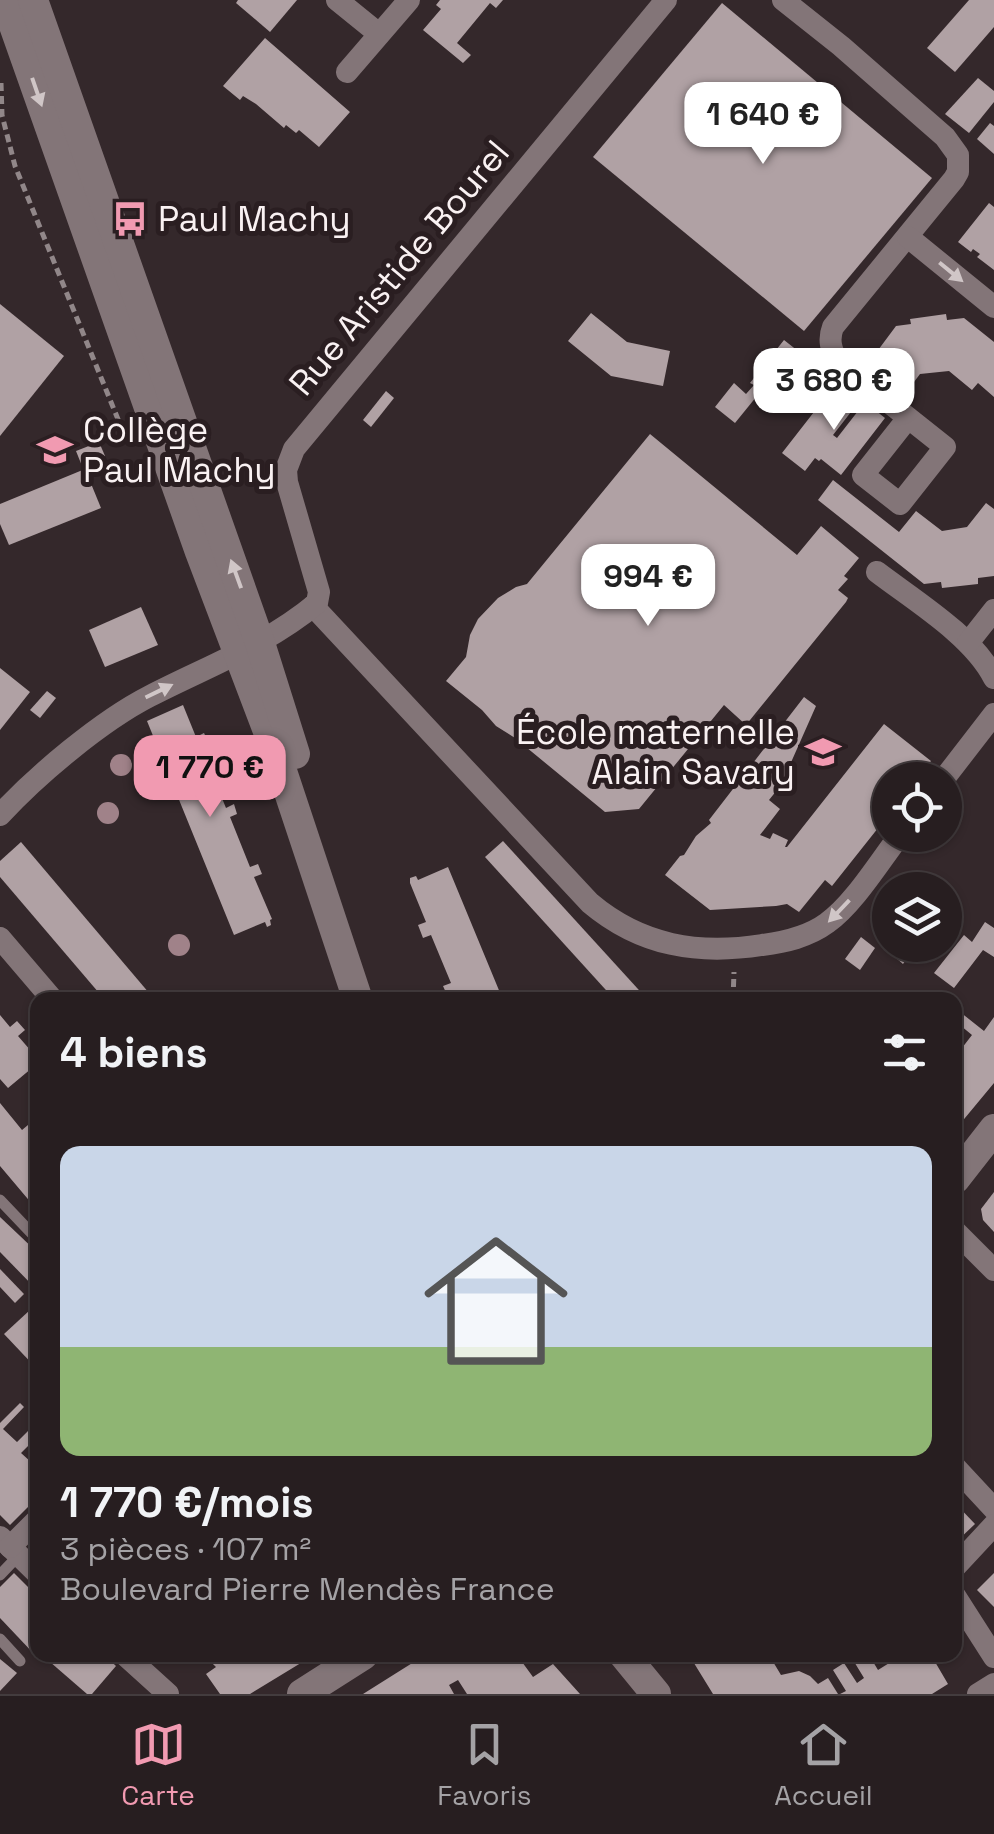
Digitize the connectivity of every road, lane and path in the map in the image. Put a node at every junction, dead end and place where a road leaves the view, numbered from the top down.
1 (5, 0) edge
2 (33, 0) edge
3 (336, 0) edge
4 (409, 0) edge
5 (666, 0) edge
6 (783, 0) edge
7 (379, 34) junction
8 (347, 72) dead end
9 (908, 237) junction
10 (994, 306) edge
11 (908, 418) dead end
12 (878, 572) dead end
13 (313, 606) junction
14 (994, 610) edge
15 (968, 643) junction
16 (249, 649) junction
17 (994, 678) edge
18 (994, 714) edge
19 (957, 762) edge
20 (0, 815) edge
21 (887, 852) edge
22 (0, 938) edge
23 (46, 992) edge
24 (355, 992) edge
25 (370, 992) edge
26 (994, 1129) edge
27 (962, 1170) edge
28 (0, 1200) edge
29 (30, 1232) edge
30 (962, 1238) edge
31 (994, 1270) edge
32 (962, 1475) edge
33 (994, 1509) edge
34 (994, 1525) edge
35 (30, 1527) edge
36 (10, 1546) edge
37 (962, 1559) edge
38 (30, 1566) edge
39 (0, 1575) edge
40 (962, 1607) edge
41 (0, 1639) edge
42 (994, 1657) edge
43 (20, 1661) dead end
44 (134, 1662) edge
45 (352, 1662) edge
46 (609, 1662) edge
47 (630, 1662) edge
48 (641, 1662) edge
49 (994, 1684) edge
50 (168, 1694) edge
51 (302, 1694) edge
52 (630, 1694) edge
53 (658, 1694) edge
54 (978, 1694) edge

1 -> 16 main road
16 -> 2 main road
3 - 7 street
4 - 7 street
5 - 13 street, Rue Aristide Bourel
6 - 9 street
7 - 8 street
9 -> 10 street
9 - 11 street
12 - 15 street
13 - 16 street
21 -> 13 street
14 - 15 street
15 - 17 street
20 -> 16 street
16 - 24 main road
16 - 25 main road
18 - 19 street
22 - 23 street
26 - 27 main road
28 - 29 lane
30 - 31 street
32 - 33 street
34 - 37 street
35 - 36 street
36 - 38 street
36 - 39 lane
40 - 42 street
41 - 43 lane
44 - 50 street
45 - 51 main road
46 - 52 main road
47 - 53 main road
48 - 53 main road
49 - 54 street

